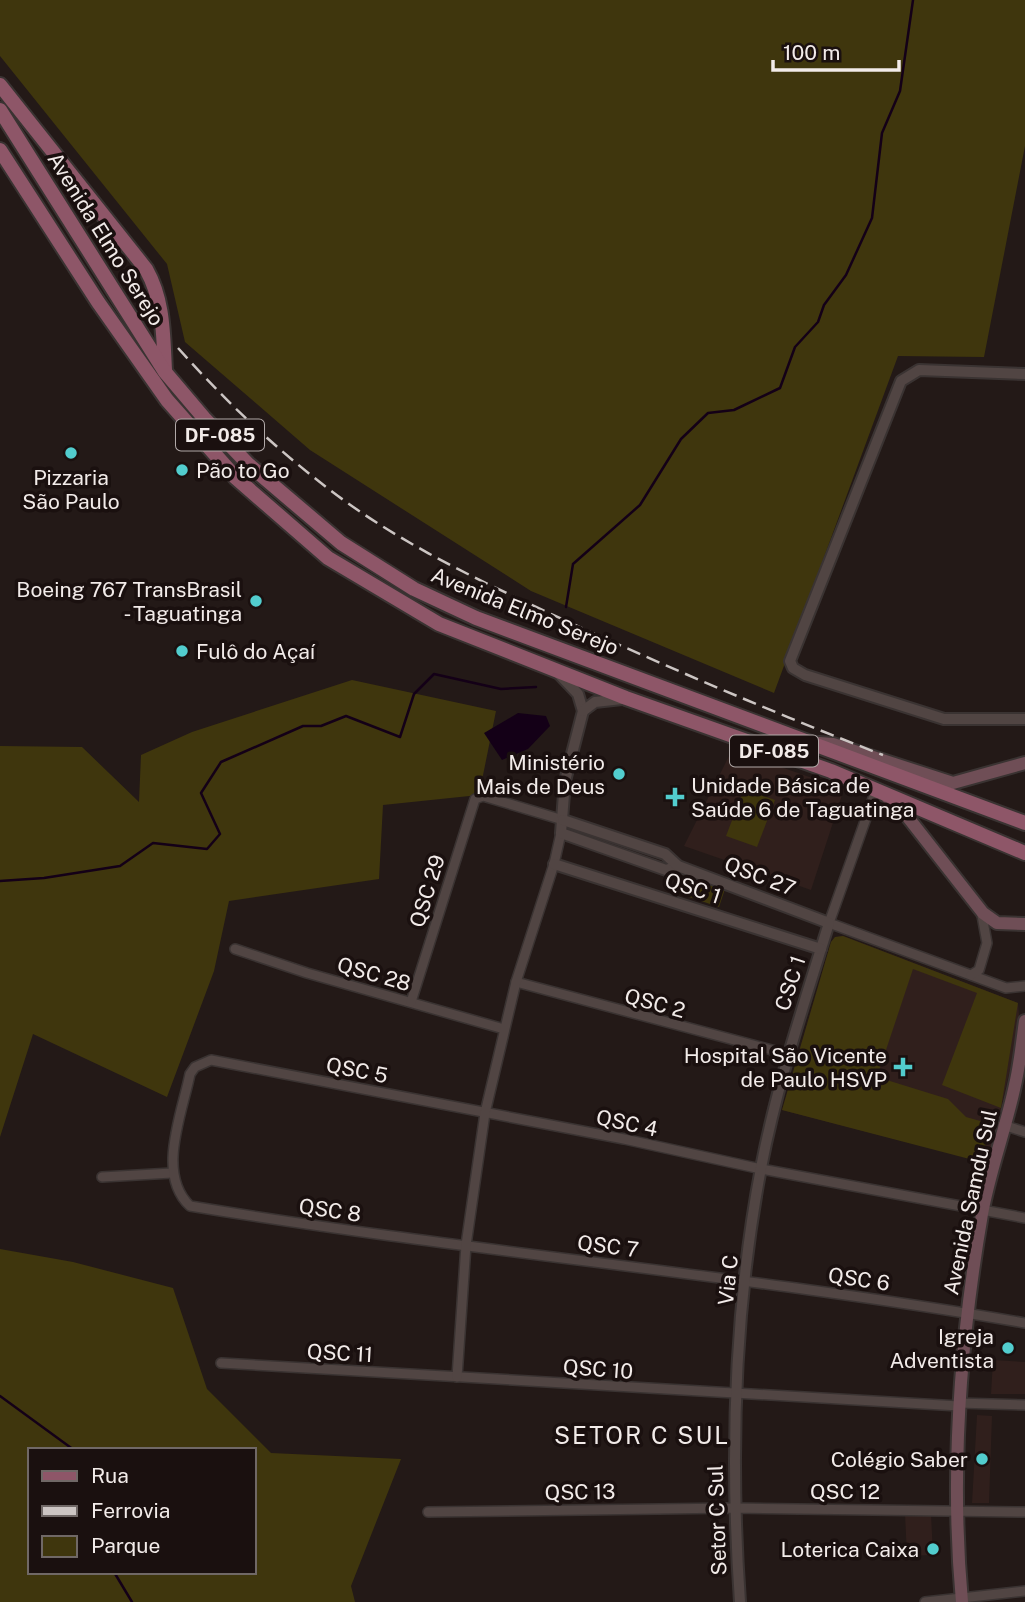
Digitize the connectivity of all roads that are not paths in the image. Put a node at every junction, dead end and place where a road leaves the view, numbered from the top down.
1 (0, 85) edge
2 (0, 110) edge
3 (0, 150) edge
4 (166, 372) junction
5 (1025, 374) edge
6 (557, 672) junction
7 (626, 698) junction
8 (583, 711) junction
9 (1025, 719) edge
10 (811, 742) junction
11 (1021, 765) edge
12 (876, 790) junction
13 (563, 820) junction
14 (1025, 823) edge
15 (561, 833) junction
16 (1025, 853) edge
17 (554, 864) junction
18 (678, 866) junction
19 (981, 910) junction
20 (829, 923) junction
21 (1025, 925) edge
22 (236, 949) dead end
23 (821, 949) junction
24 (971, 975) junction
25 (516, 982) junction
26 (1025, 986) edge
27 (411, 1002) junction
28 (1025, 1021) edge
29 (504, 1029) junction
30 (787, 1054) junction
31 (1025, 1064) edge
32 (1015, 1086) junction
33 (485, 1113) junction
34 (1003, 1125) junction
35 (1025, 1132) edge
36 (761, 1169) junction
37 (172, 1173) junction
38 (102, 1177) dead end
39 (983, 1211) junction
40 (1025, 1218) edge
41 (466, 1245) junction
42 (746, 1281) junction
43 (967, 1313) junction
44 (1025, 1323) edge
45 (221, 1363) dead end
46 (457, 1377) junction
47 (736, 1395) junction
48 (959, 1404) junction
49 (1025, 1405) edge
50 (733, 1508) junction
51 (956, 1510) junction
52 (428, 1512) dead end
53 (1025, 1512) edge
54 (1025, 1591) edge
55 (962, 1600) edge
56 (740, 1602) edge
57 (926, 1602) edge

1 - 4 main road
2 - 4 main road, Avenida Elmo Serejo / DF-085
3 - 6 main road, Avenida Elmo Serejo / DF-085
4 - 10 main road, Avenida Elmo Serejo / DF-085
5 - 9 street
6 - 7 main road, Avenida Elmo Serejo / DF-085
6 - 8 street
7 - 8 street
7 - 12 main road, Avenida Elmo Serejo / DF-085
8 - 13 street
10 - 11 main road
10 - 14 main road, Avenida Elmo Serejo / DF-085
12 - 16 main road, Avenida Elmo Serejo / DF-085
12 - 19 main road
12 - 20 street
13 - 15 street
13 - 18 street, QSC 27
13 - 27 street, QSC 29
15 - 17 street
15 - 18 street, QSC 27
17 - 23 street, QSC 1
17 - 25 street
18 - 20 street, QSC 27
19 - 21 main road
19 - 24 street
20 - 23 street, CSC 1
20 - 24 street
22 - 27 street, QSC 28
23 - 30 street, CSC 1
24 - 26 street
25 - 29 street
25 - 30 street, QSC 2
27 - 29 street, QSC 28
28 - 32 main road, Avenida Samdu Sul
29 - 33 street
30 - 36 street, CSC 1
31 - 32 main road
32 - 34 main road, Avenida Samdu Sul
33 - 36 street, QSC 4
33 - 37 street, QSC 5
33 - 41 street
34 - 35 street
34 - 39 main road, Avenida Samdu Sul
36 - 39 street, QSC 4
36 - 42 street, Via C
37 - 38 street
37 - 41 street, QSC 8
39 - 40 street, QSC 4
39 - 43 main road, Avenida Samdu Sul
41 - 42 street, QSC 7
41 - 46 street
42 - 43 street, QSC 6
42 - 47 street, Via C
43 - 44 street, QSC 6
43 - 48 main road, Avenida Samdu Sul
45 - 46 street, QSC 11
46 - 47 street, QSC 10
47 - 48 street, QSC 10
47 - 50 street, Setor C Sul
48 - 49 street, QSC 10
48 - 51 main road, Avenida Samdu Sul
50 - 51 street, QSC 12
50 - 52 street, QSC 13
50 - 56 street, Setor C Sul
51 - 53 street, QSC 12
51 - 55 main road, Avenida Samdu Sul
54 - 55 street
55 - 57 street

